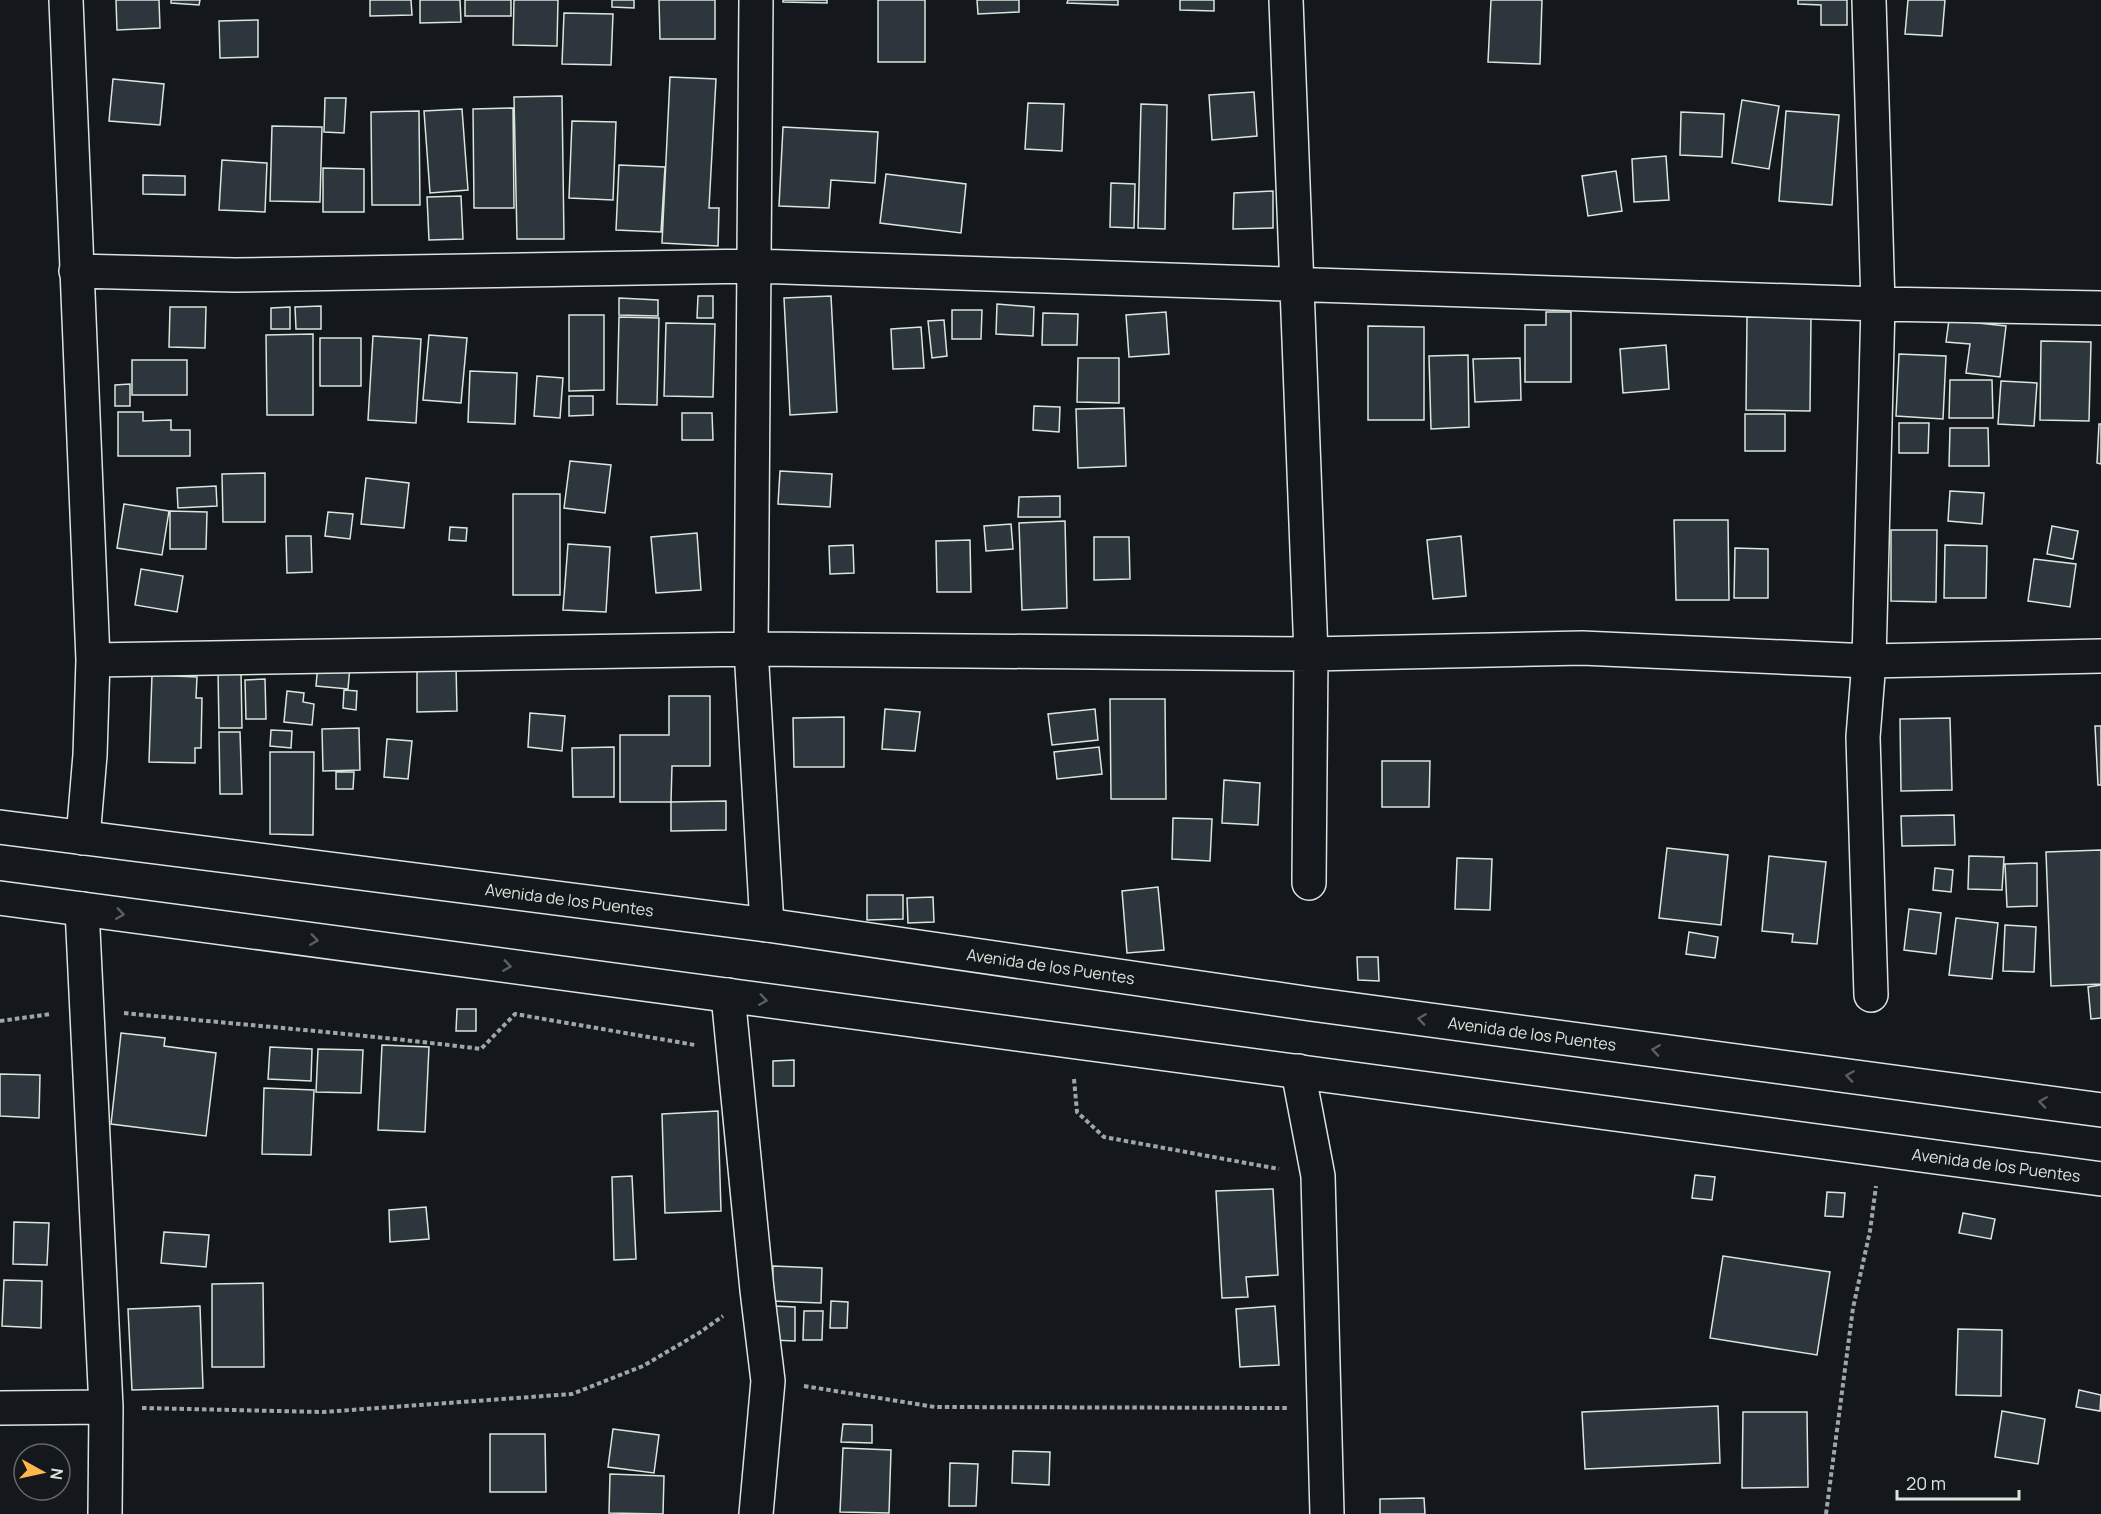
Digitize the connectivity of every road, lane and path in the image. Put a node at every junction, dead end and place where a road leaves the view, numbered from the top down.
1 (66, 0) edge
2 (756, 0) edge
3 (1286, 0) edge
4 (1869, 0) edge
5 (753, 266) junction
6 (76, 271) junction
7 (1298, 284) junction
8 (1878, 304) junction
9 (2101, 308) edge
10 (751, 649) junction
11 (1311, 654) junction
12 (2101, 656) edge
13 (93, 660) junction
14 (1869, 661) junction
15 (0, 827) edge
16 (83, 838) junction
17 (1309, 883) dead end
18 (0, 898) edge
19 (82, 909) junction
20 (768, 925) junction
21 (728, 995) junction
22 (1871, 995) dead end
23 (87, 1009) junction
24 (0, 1021) edge
25 (1070, 1041) junction
26 (734, 1052) junction
27 (1298, 1071) junction
28 (2101, 1110) edge
29 (1880, 1149) junction
30 (1318, 1176) junction
31 (2101, 1179) edge
32 (757, 1290) junction
33 (768, 1381) junction
34 (106, 1407) junction
35 (0, 1408) edge
36 (1326, 1408) junction
37 (105, 1514) edge
38 (756, 1514) edge
39 (1327, 1514) edge
40 (1826, 1514) edge

1 - 6 street
2 - 5 street
3 - 7 street
4 - 8 street
5 - 6 street
5 - 7 street
5 - 10 street
6 - 13 street
7 - 8 street
7 - 11 street
8 - 9 street
8 - 14 street
10 - 11 street
10 - 13 street
10 - 20 street
11 - 14 street
11 - 17 street
12 - 14 street
13 - 16 street
14 - 22 street
15 - 16 street, Avenida de los Puentes
16 - 20 street, Avenida de los Puentes
18 - 19 street, Avenida de los Puentes
19 -> 21 street, Avenida de los Puentes
19 - 23 street
28 -> 20 street, Avenida de los Puentes
21 -> 25 street, Avenida de los Puentes
21 - 26 street
23 - 24 path
23 - 26 path
23 - 34 street
25 - 27 street, Avenida de los Puentes
25 - 30 path
26 - 32 street
27 - 29 street, Avenida de los Puentes
27 - 30 street
29 - 31 street, Avenida de los Puentes
29 - 40 path
30 - 36 street
32 - 33 street
32 - 34 path
33 - 36 path
33 - 38 street
34 - 35 street
34 - 37 street
36 - 39 street

